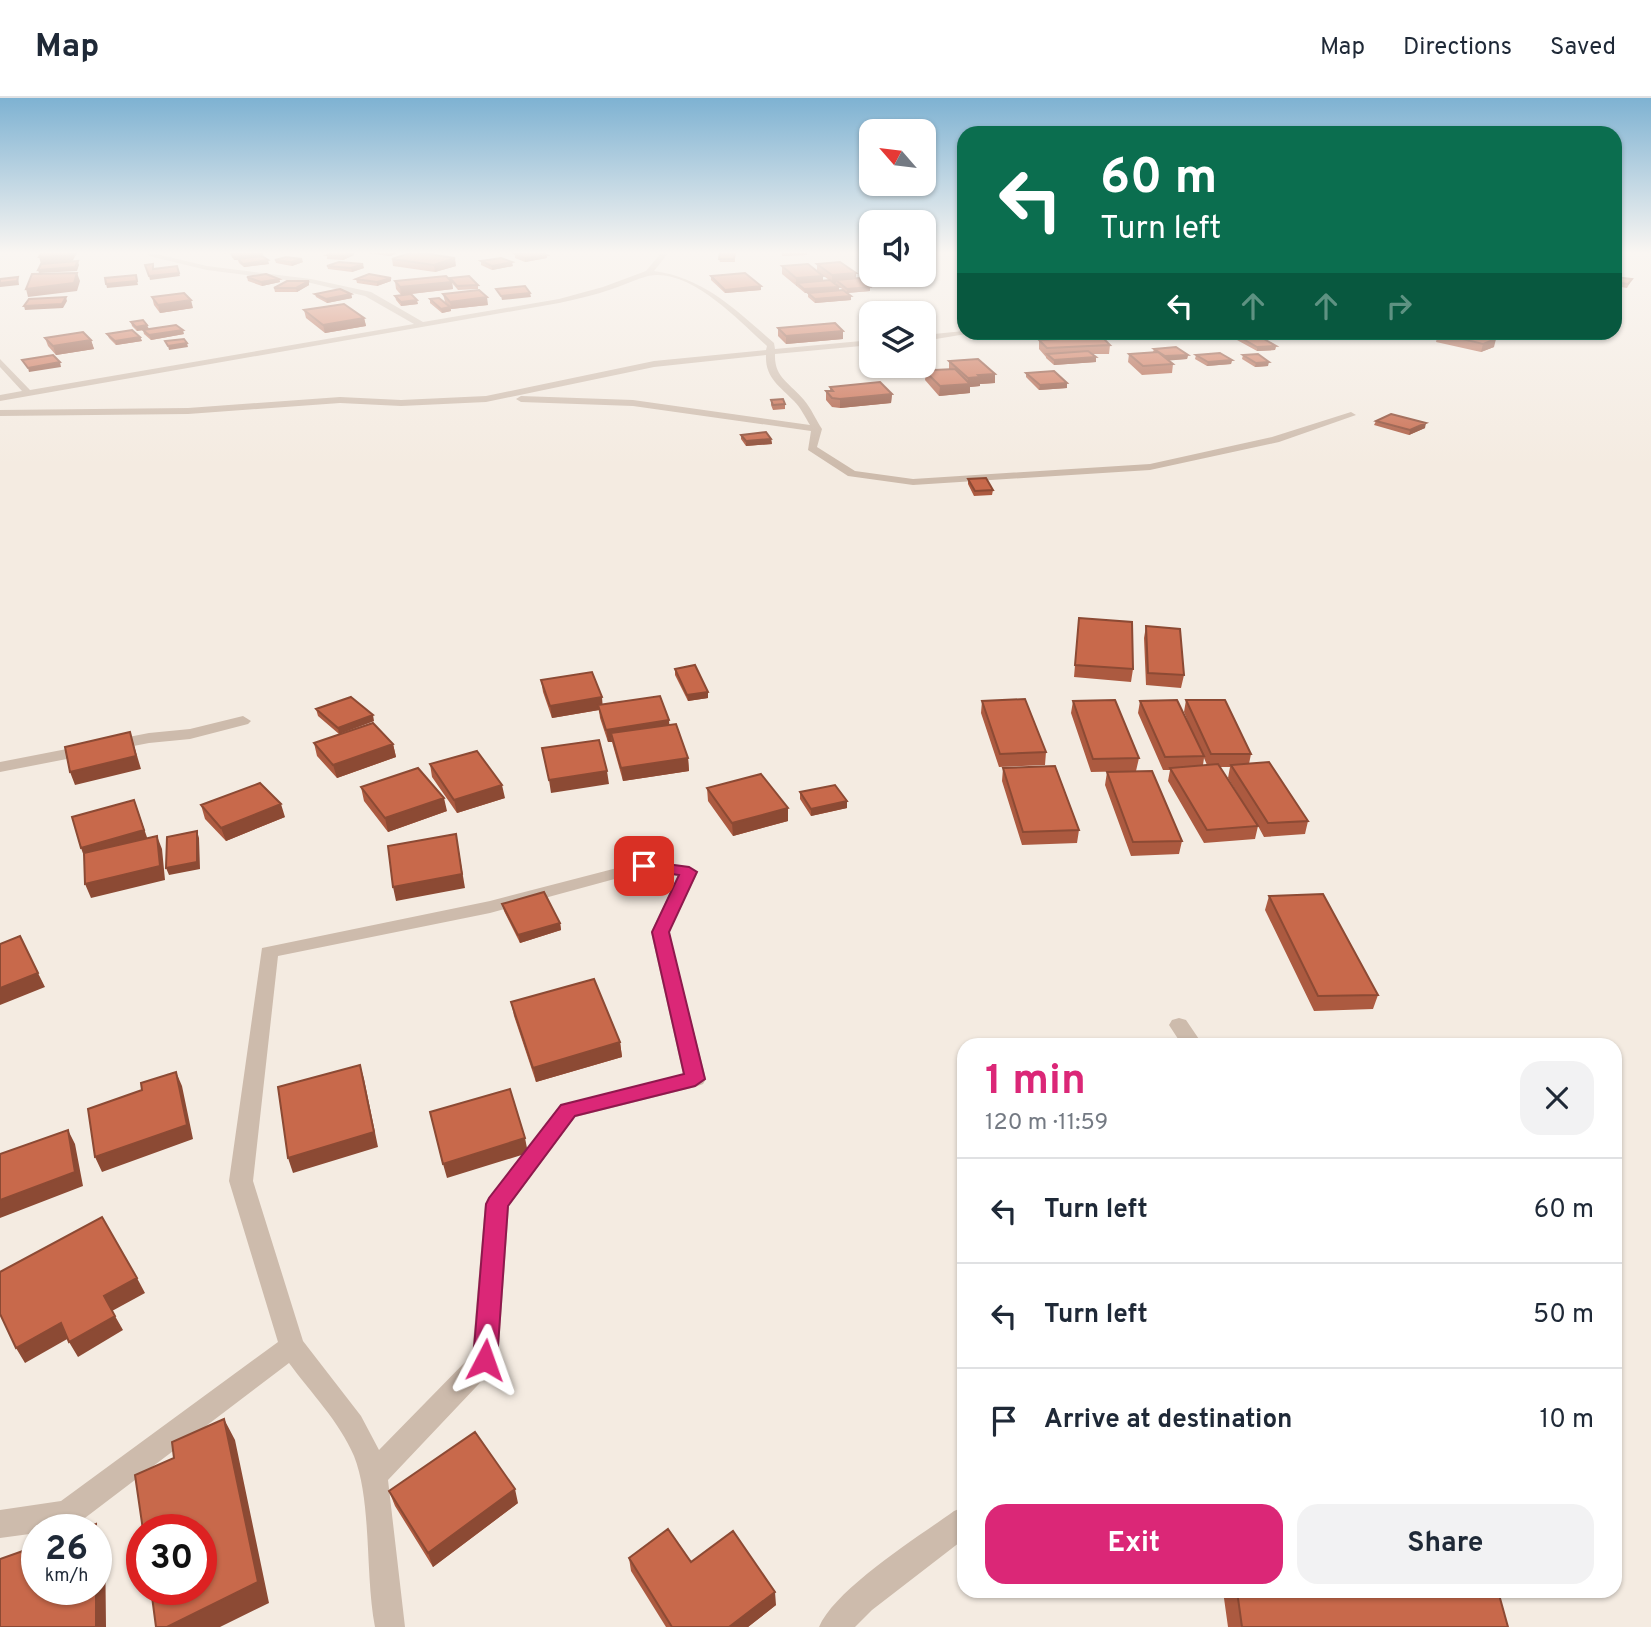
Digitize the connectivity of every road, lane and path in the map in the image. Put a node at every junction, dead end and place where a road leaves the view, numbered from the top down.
1 (424, 323) edge
2 (746, 323) edge
3 (420, 324) joint
4 (957, 334) edge
5 (936, 337) edge
6 (859, 343) edge
7 (772, 350) junction
8 (0, 362) edge
9 (28, 393) junction
10 (0, 398) edge
11 (486, 399) junction
12 (0, 413) edge
13 (1350, 415) dead end
14 (817, 429) junction
15 (243, 720) dead end
16 (0, 767) edge
17 (1179, 1025) dead end
18 (1188, 1038) edge
19 (292, 1346) junction
20 (373, 1476) junction
21 (0, 1524) edge
22 (957, 1526) edge
23 (390, 1627) edge
24 (834, 1627) edge

1 - 3 street
2 - 7 street
3 - 9 street
4 - 5 street
6 - 7 street
7 - 11 street
7 - 14 street
8 - 9 street
9 - 10 street
11 - 12 street
11 - 14 street
13 - 14 street
15 - 16 street
17 - 18 street
19 - 20 street
19 - 20 street
19 - 21 street
20 - 23 street
22 - 24 street

